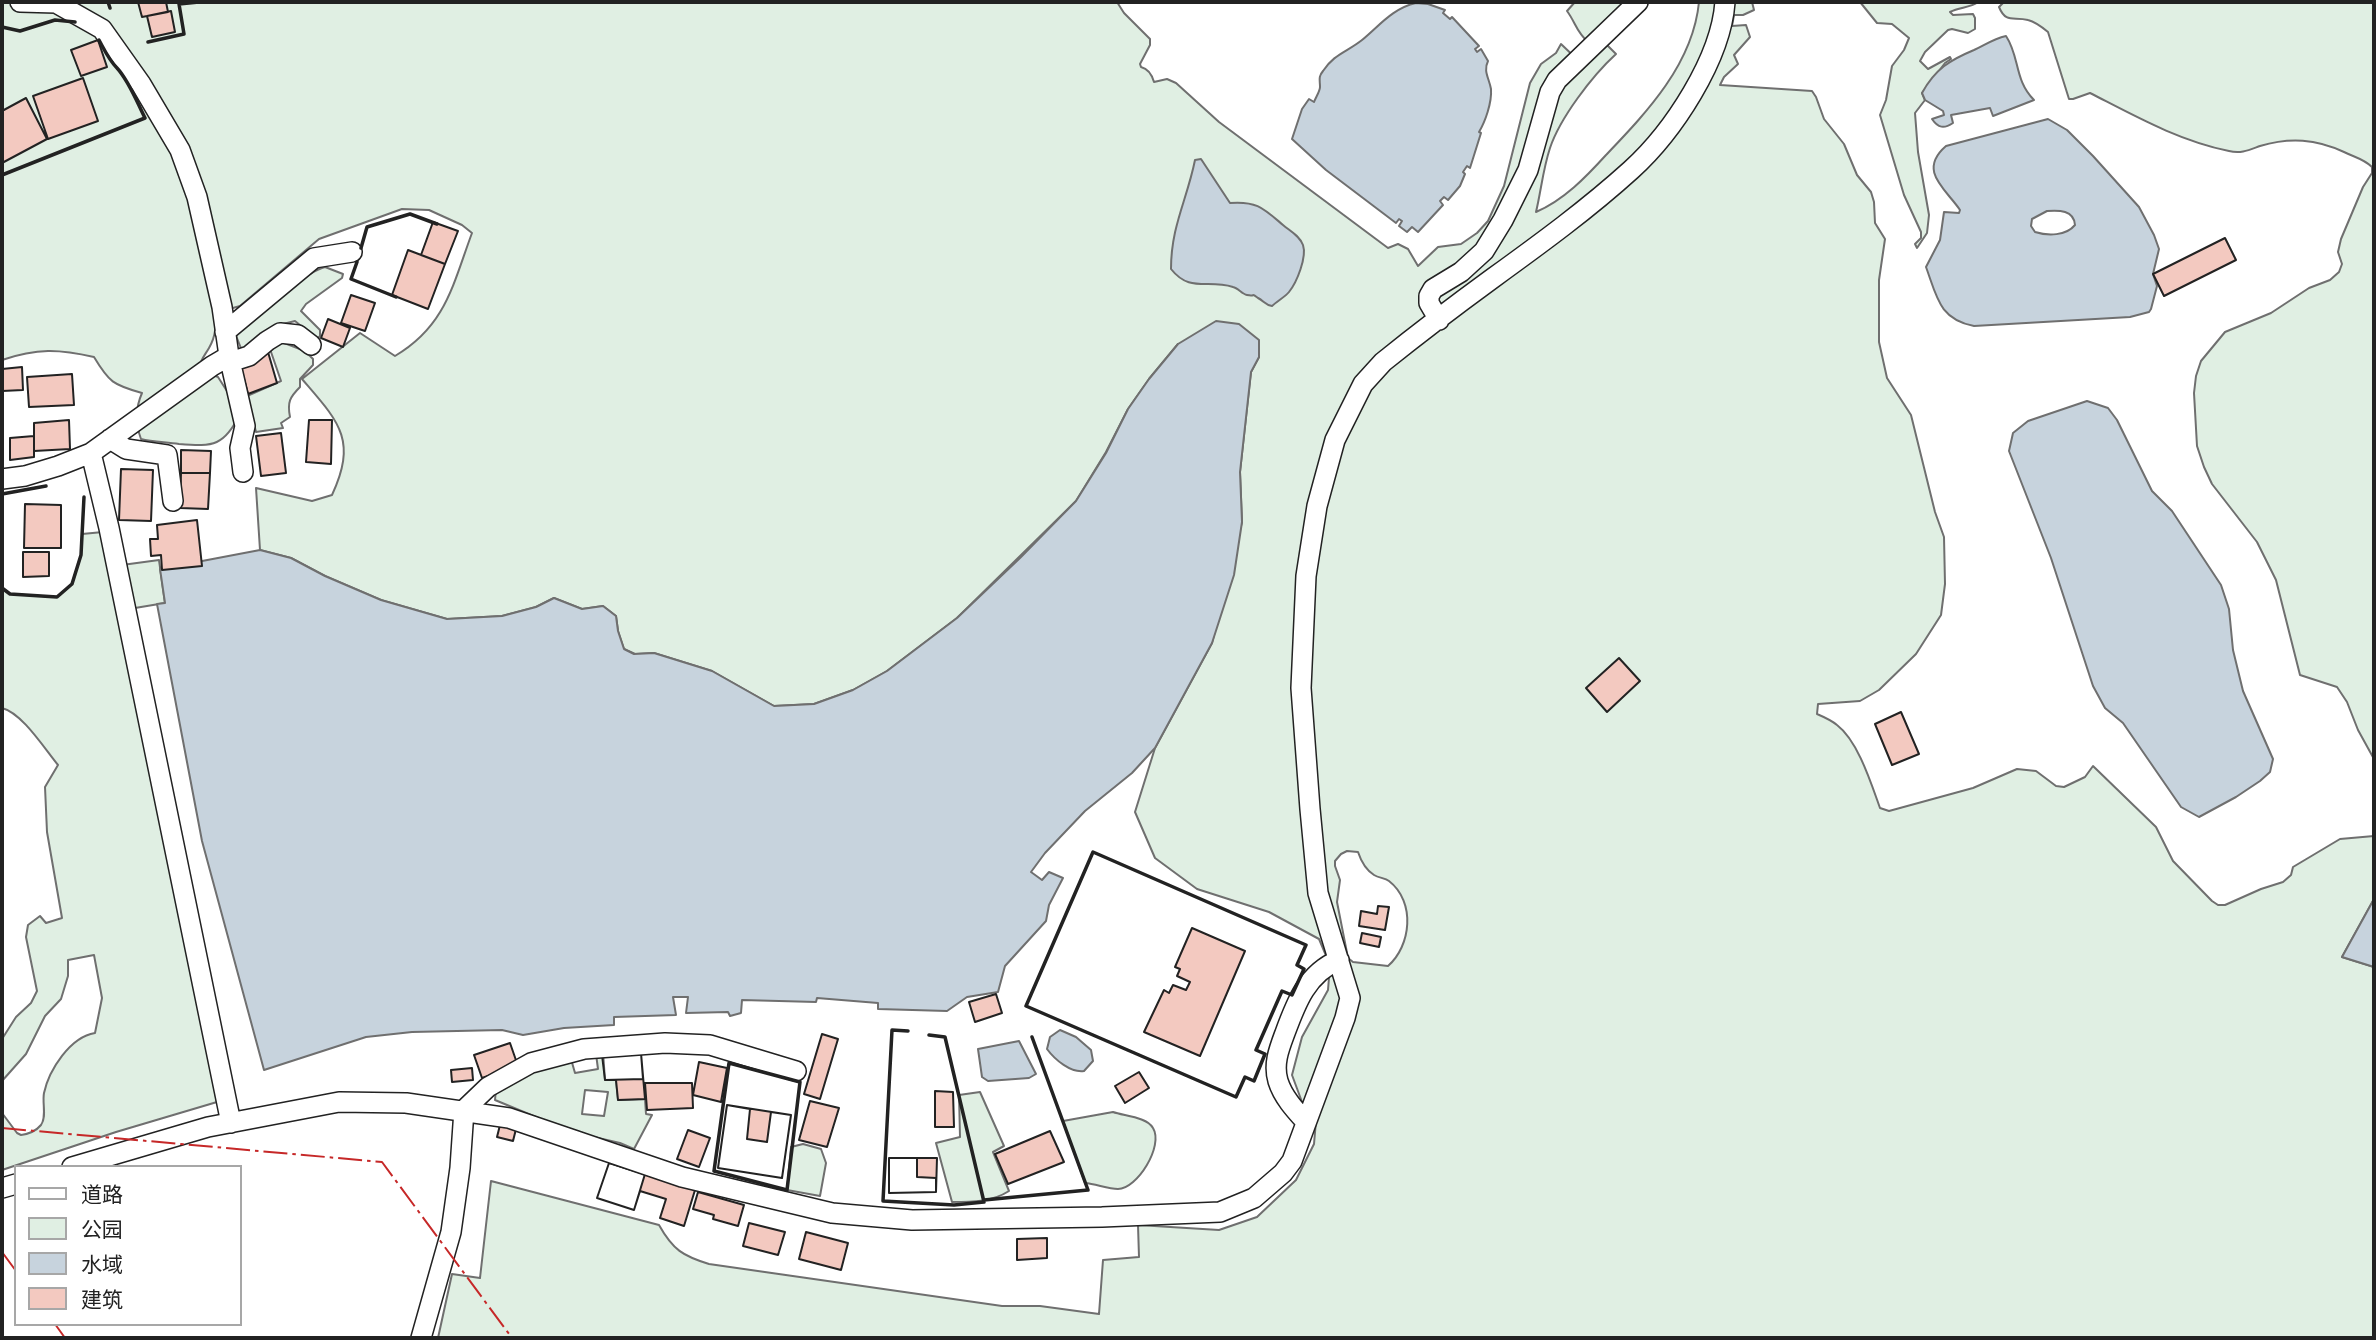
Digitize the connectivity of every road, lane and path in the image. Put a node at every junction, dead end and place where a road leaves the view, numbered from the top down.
1 (20, 2) edge
2 (1638, 2) edge
3 (1726, 2) edge
4 (352, 252) dead end
5 (1438, 320) junction
6 (225, 332) junction
7 (311, 345) dead end
8 (230, 359) junction
9 (118, 444) junction
10 (91, 453) junction
11 (243, 472) dead end
12 (96, 475) junction
13 (2, 479) edge
14 (173, 501) dead end
15 (1339, 960) junction
16 (796, 1071) dead end
17 (464, 1110) junction
18 (231, 1122) junction
19 (1306, 1122) junction
20 (79, 1165) edge
21 (421, 1338) edge

1 - 6 street
2 - 5 street
3 - 5 street
4 - 6 street
5 - 15 street
6 - 8 street
7 - 8 street
8 - 9 street
8 - 11 street
9 - 10 street
9 - 12 street
9 - 14 street
10 - 12 street
10 - 13 street
12 - 18 street
15 - 19 street
15 - 19 street
16 - 17 street
17 - 18 street
17 - 19 street
17 - 21 street
18 - 20 street

